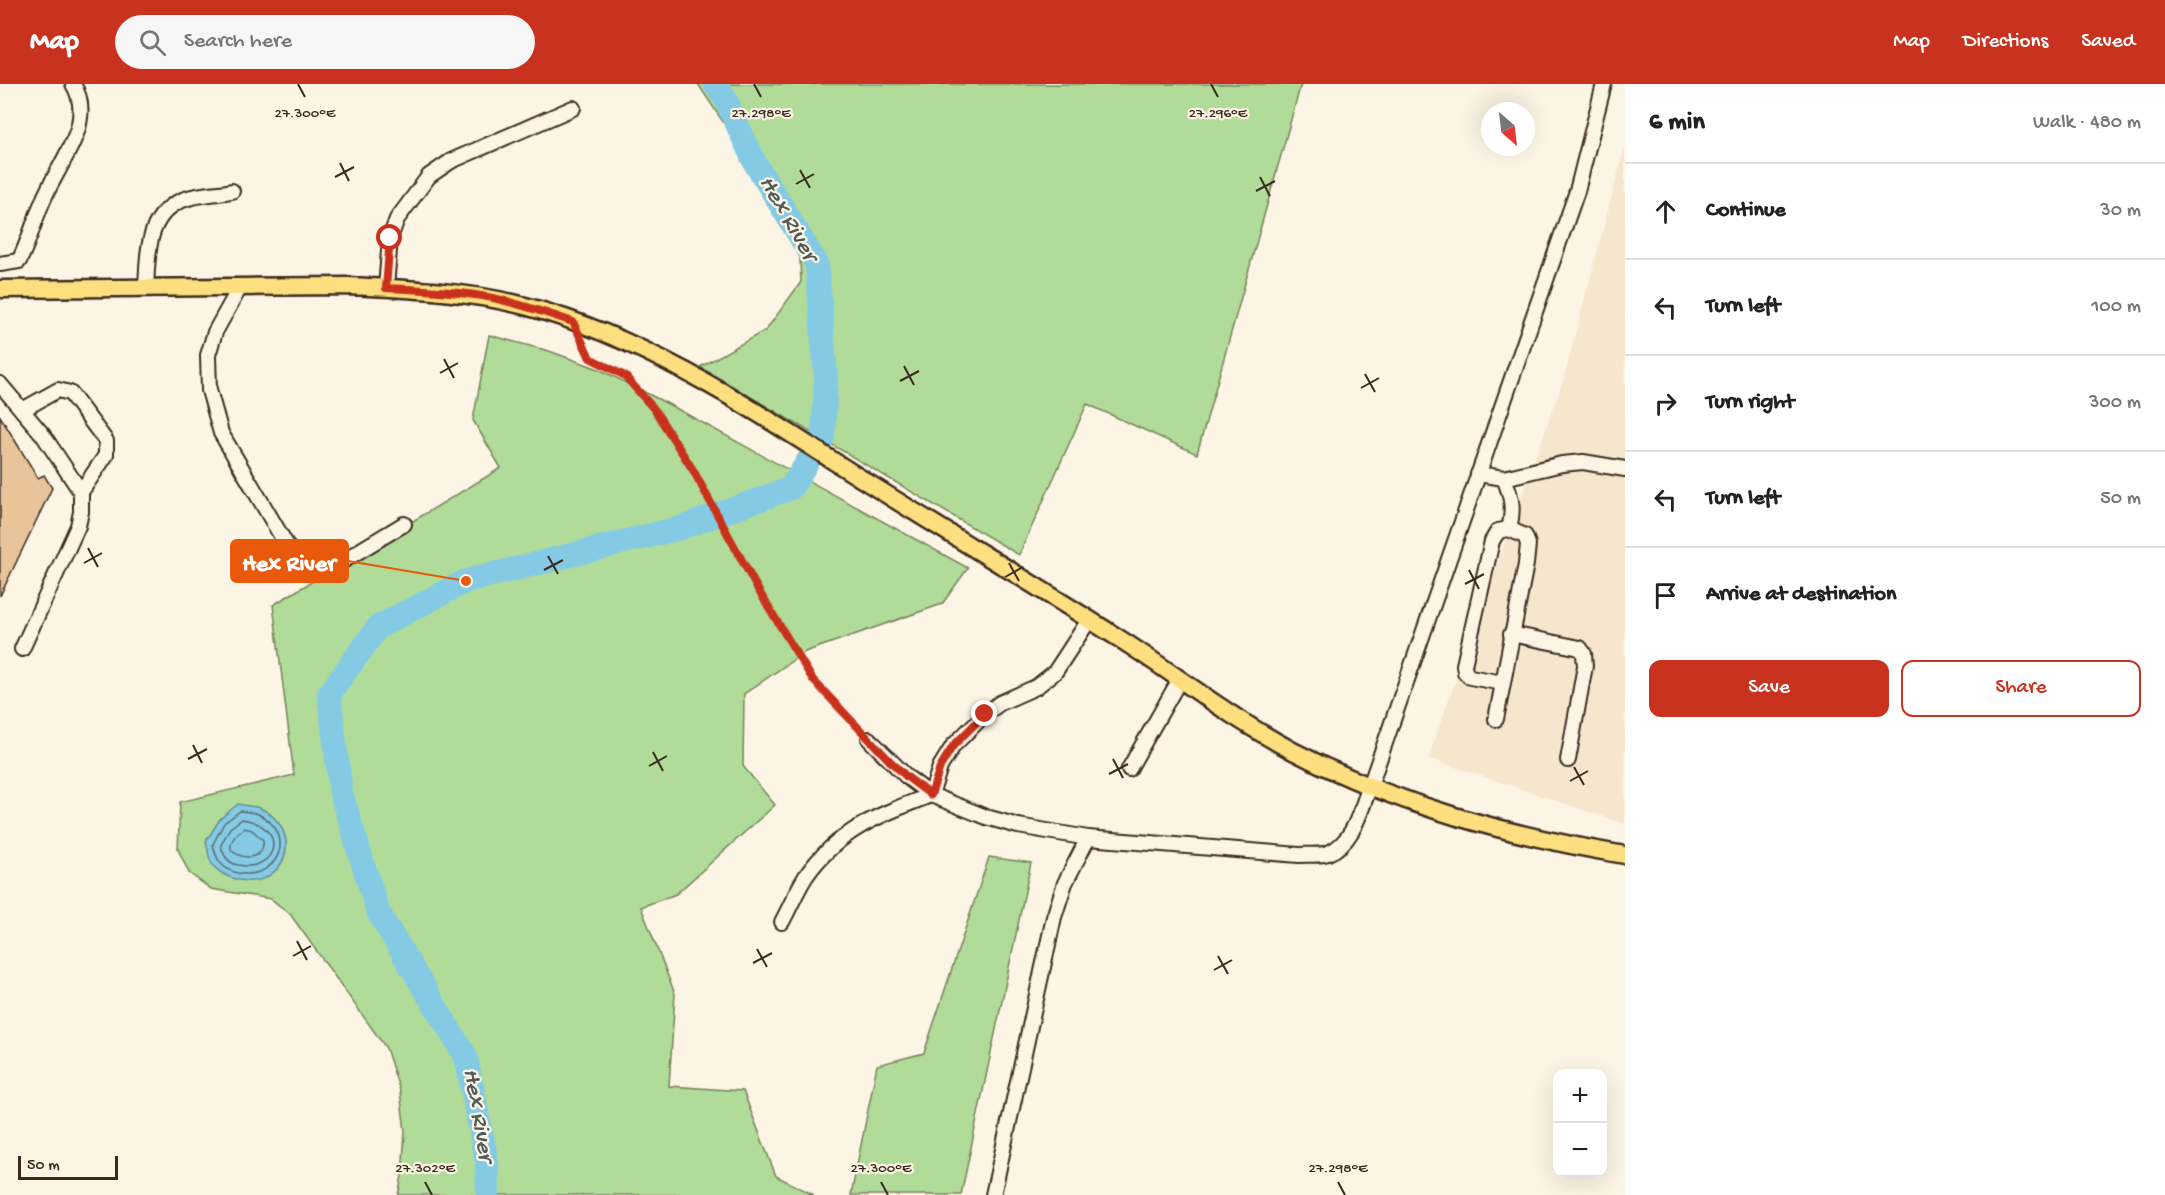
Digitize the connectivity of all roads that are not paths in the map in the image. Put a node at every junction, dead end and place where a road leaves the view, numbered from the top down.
1 (73, 84) edge
2 (1604, 84) edge
3 (573, 108) dead end
4 (232, 191) dead end
5 (0, 264) edge
6 (240, 287) junction
7 (146, 288) junction
8 (386, 288) junction
9 (0, 289) edge
10 (0, 384) edge
11 (22, 410) junction
12 (1625, 469) edge
13 (1478, 474) junction
14 (1504, 478) junction
15 (81, 492) junction
16 (404, 524) dead end
17 (1509, 529) junction
18 (1089, 620) junction
19 (1511, 634) junction
20 (22, 649) dead end
21 (1180, 679) junction
22 (1503, 683) junction
23 (1496, 719) dead end
24 (869, 740) road end
25 (1568, 760) dead end
26 (1129, 769) dead end
27 (1370, 786) junction
28 (931, 795) junction
29 (1088, 838) junction
30 (1625, 855) edge
31 (782, 922) dead end
32 (993, 1195) edge

1 - 5 street
2 - 13 street
3 - 8 street
4 - 7 street
6 - 7 main road
6 - 8 main road
6 - 16 street
7 - 9 main road
8 - 18 main road
10 - 11 street
11 - 15 street
11 - 15 street
12 - 14 street
13 - 14 street
13 - 27 street
14 - 17 street
15 - 20 street
17 - 19 street
17 - 22 street
18 - 21 main road
18 - 28 street
19 - 22 street
19 - 25 street
21 - 26 street
21 - 27 main road
22 - 23 street
24 - 28 street
27 - 29 street
27 - 30 main road
28 - 29 street
28 - 31 street
29 - 32 street

